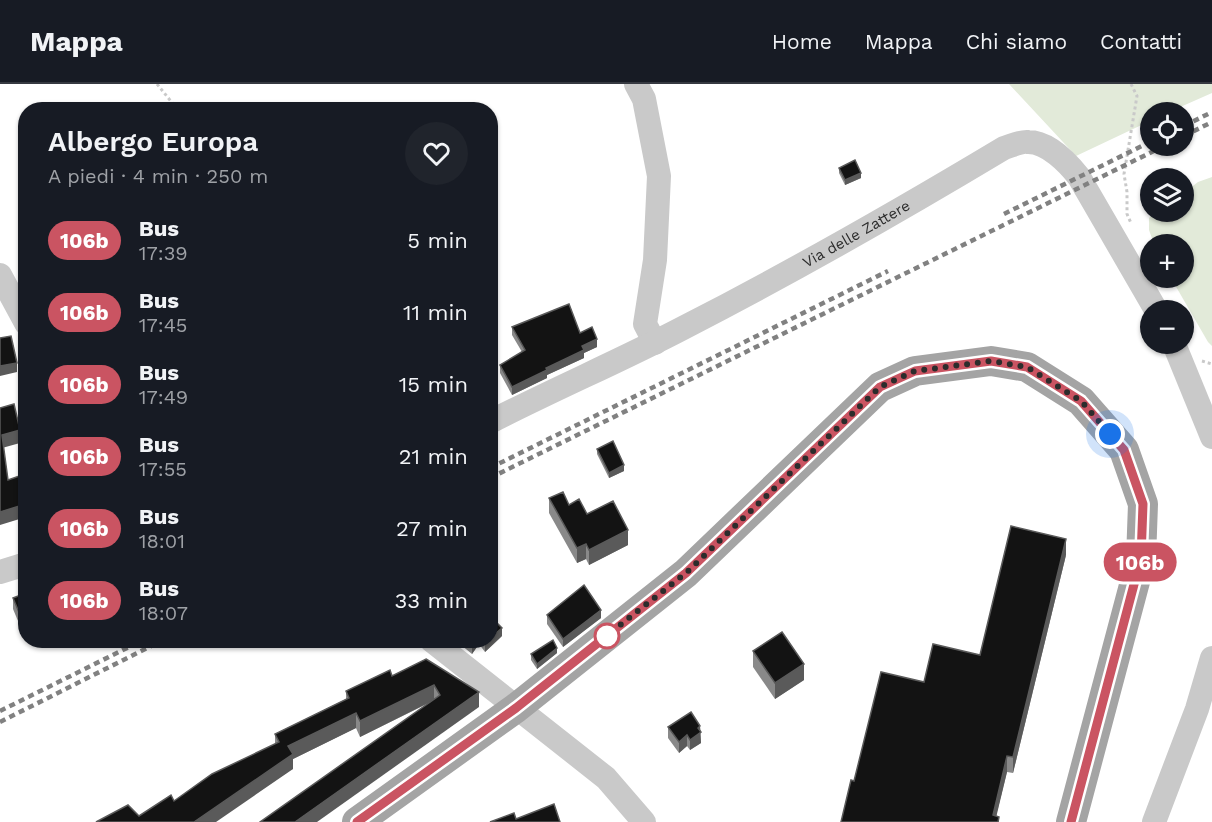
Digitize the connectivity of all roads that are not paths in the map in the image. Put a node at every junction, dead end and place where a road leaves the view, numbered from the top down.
1 (636, 84) edge
2 (0, 274) edge
3 (18, 299) edge
4 (1149, 300) edge
5 (655, 343) junction
6 (1178, 354) edge
7 (498, 418) edge
8 (1212, 437) edge
9 (18, 566) edge
10 (0, 572) edge
11 (441, 648) edge
12 (1212, 658) edge
13 (516, 708) junction
14 (357, 822) edge
15 (644, 822) edge
16 (1071, 822) edge
17 (1154, 822) edge

1 - 5 street
2 - 3 street
4 - 5 street, Via delle Zattere
5 - 7 street, Via delle Zattere
6 - 8 street
9 - 10 street
11 - 13 street
12 - 17 street
13 - 14 main road
13 - 15 street
13 - 16 main road

